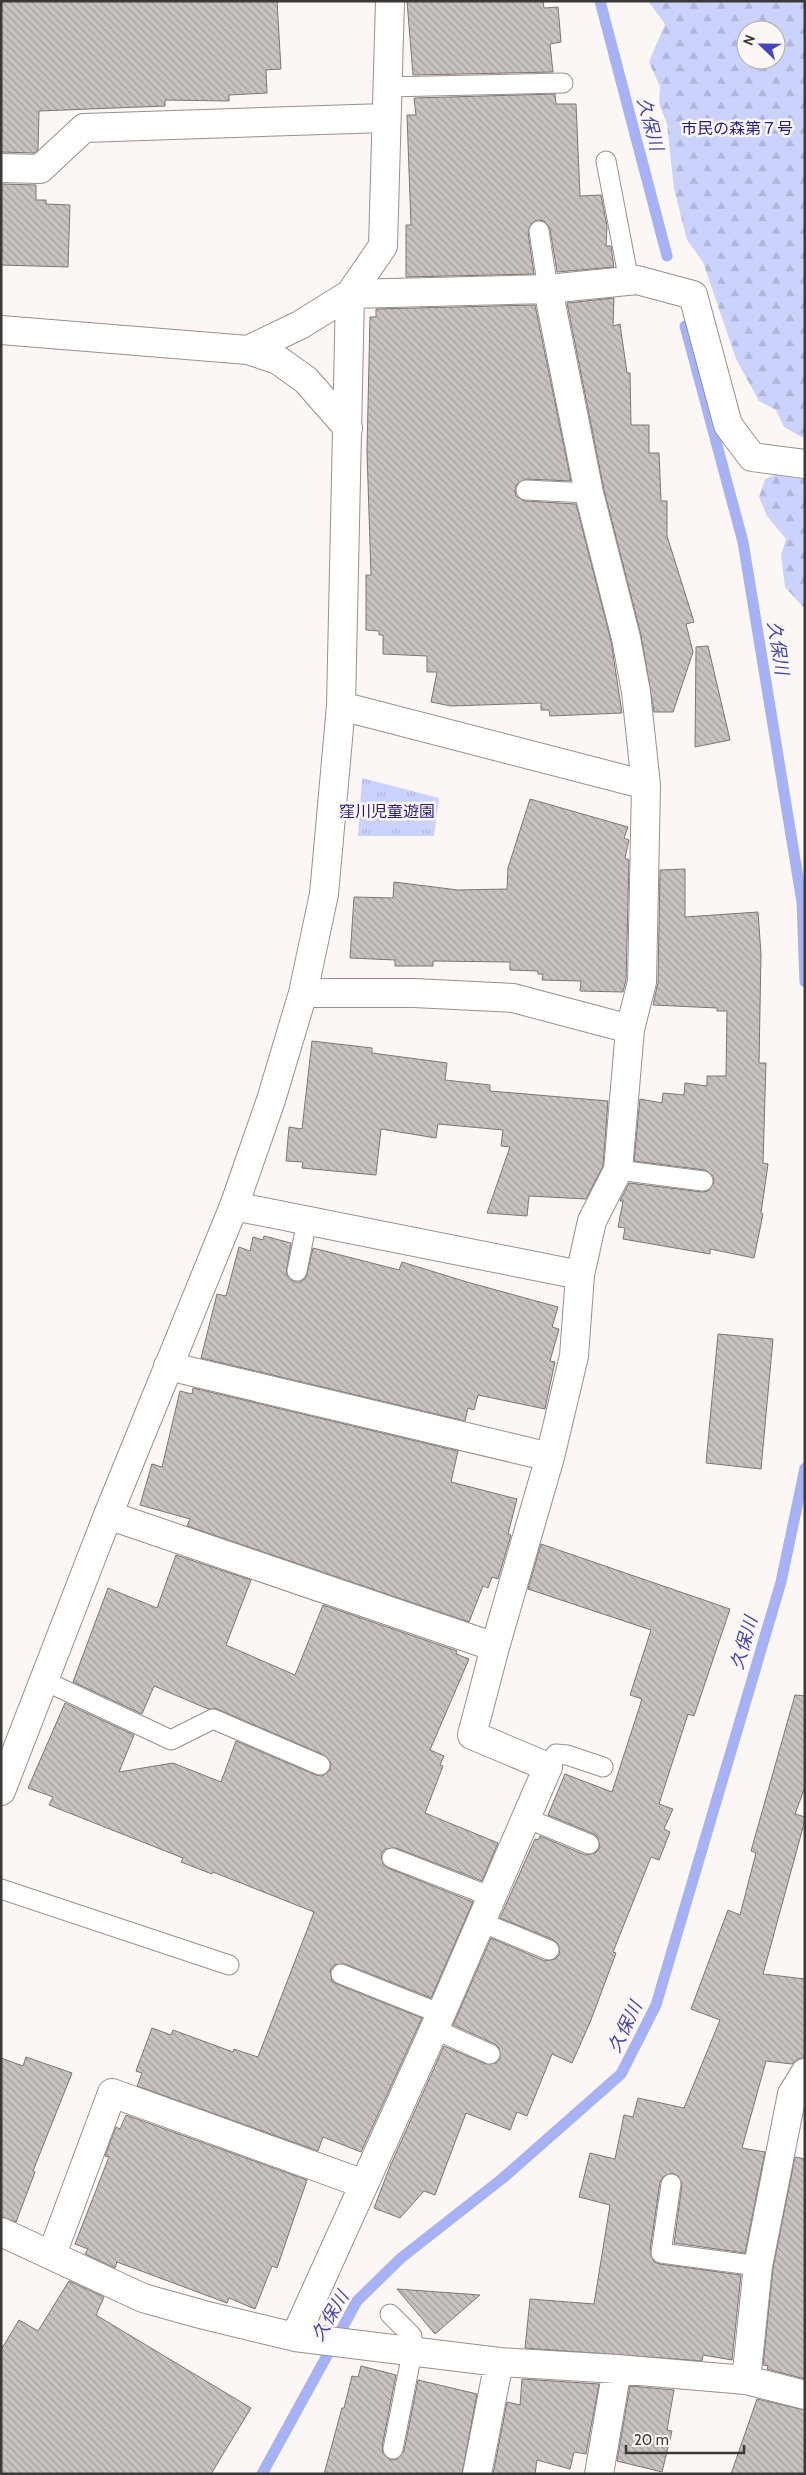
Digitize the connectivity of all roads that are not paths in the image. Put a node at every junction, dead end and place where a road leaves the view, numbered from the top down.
1 (390, 1) edge
2 (563, 83) dead end
3 (386, 87) junction
4 (385, 118) junction
5 (606, 161) dead end
6 (1, 168) edge
7 (539, 231) dead end
8 (630, 281) junction
9 (548, 289) junction
10 (350, 294) junction
11 (1, 330) edge
12 (248, 350) junction
13 (348, 428) junction
14 (805, 464) edge
15 (526, 490) dead end
16 (589, 493) junction
17 (341, 706) junction
18 (646, 785) junction
19 (303, 993) junction
20 (630, 1029) junction
21 (618, 1170) junction
22 (703, 1181) dead end
23 (234, 1206) junction
24 (307, 1221) junction
25 (297, 1271) dead end
26 (580, 1275) junction
27 (168, 1366) junction
28 (550, 1457) junction
29 (108, 1515) junction
30 (494, 1647) junction
31 (45, 1681) junction
32 (320, 1765) dead end
33 (548, 1767) junction
34 (603, 1767) dead end
35 (1, 1791) edge
36 (526, 1818) junction
37 (589, 1844) dead end
38 (392, 1858) dead end
39 (1, 1889) edge
40 (492, 1897) junction
41 (481, 1922) junction
42 (549, 1950) dead end
43 (229, 1965) dead end
44 (341, 1974) dead end
45 (438, 2021) junction
46 (490, 2054) dead end
47 (805, 2073) edge
48 (364, 2184) junction
49 (671, 2184) dead end
50 (1, 2232) edge
51 (52, 2254) junction
52 (758, 2266) junction
53 (390, 2314) dead end
54 (295, 2337) junction
55 (412, 2353) junction
56 (499, 2362) junction
57 (617, 2368) junction
58 (746, 2380) junction
59 (805, 2395) edge
60 (393, 2449) dead end
61 (477, 2474) edge
62 (599, 2474) edge

1 - 3 street
2 - 3 lane
3 - 4 street
4 - 6 street
4 - 10 street
5 - 8 lane
7 - 9 lane
8 - 9 street
8 - 14 street
9 - 10 street
9 - 16 street
10 - 12 street
10 - 13 street
11 - 12 street
12 - 13 street
13 - 17 street
15 - 16 lane
16 - 18 street
17 - 18 street
17 - 19 street
18 - 20 street
19 - 20 street
19 - 23 street
20 - 21 street
21 - 22 lane
21 - 26 street
23 - 24 street
23 - 27 street
24 - 25 lane
24 - 26 street
26 - 28 street
27 - 28 street
27 - 29 street
28 - 30 street
29 - 30 street
29 - 31 street
30 - 33 street
31 - 32 lane
31 - 35 street
33 - 34 lane
33 - 36 street
36 - 37 lane
36 - 40 street
38 - 40 lane
39 - 43 lane
40 - 41 street
41 - 42 lane
41 - 45 street
44 - 45 lane
45 - 46 lane
45 - 48 street
47 - 52 street
48 - 51 street
48 - 54 street
49 - 52 lane
50 - 51 street
51 - 54 street
52 - 58 street
53 - 55 lane
54 - 55 street
55 - 56 street
55 - 60 lane
56 - 57 street
56 - 61 street
57 - 58 street
57 - 62 street
58 - 59 street

